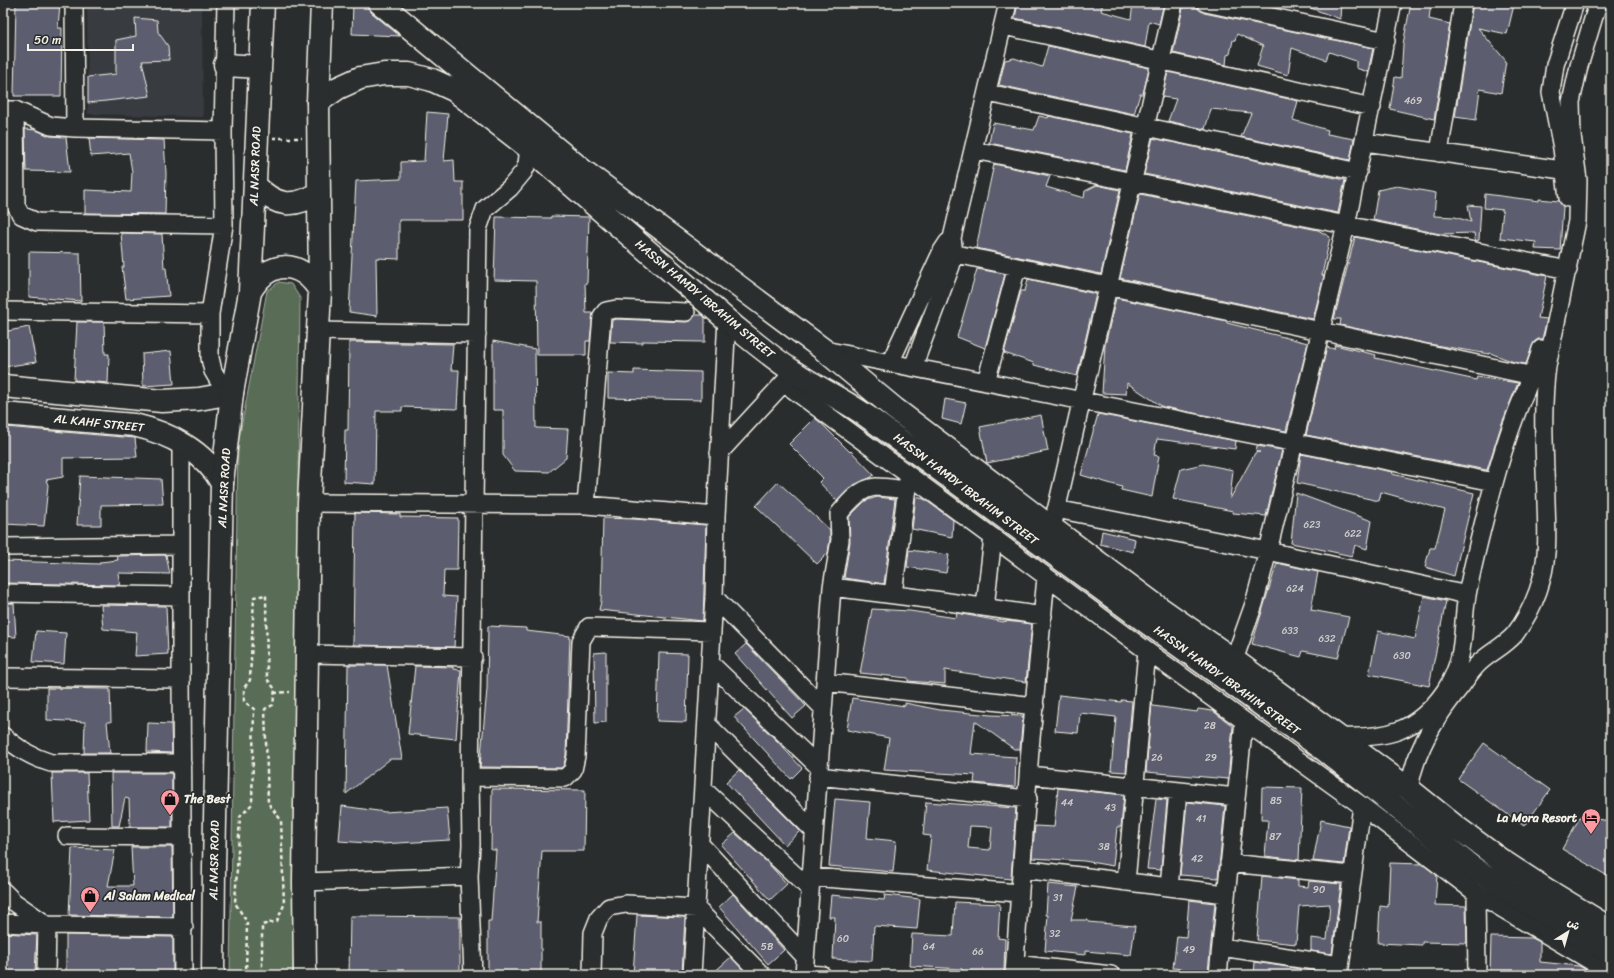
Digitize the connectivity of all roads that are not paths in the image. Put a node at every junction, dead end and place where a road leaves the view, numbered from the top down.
1 (74, 3) edge
2 (226, 3) edge
3 (263, 3) edge
4 (322, 3) edge
5 (380, 3) edge
6 (1008, 3) edge
7 (1174, 3) edge
8 (1206, 3) edge
9 (1394, 3) edge
10 (1463, 3) edge
11 (1575, 3) edge
12 (1598, 3) edge
13 (1004, 26) junction
14 (1386, 42) junction
15 (1160, 60) junction
16 (225, 65) junction
17 (260, 67) junction
18 (988, 93) junction
19 (318, 102) junction
20 (1372, 107) junction
21 (9, 110) edge
22 (1145, 126) junction
23 (75, 128) junction
24 (223, 131) junction
25 (1365, 142) junction
26 (530, 148) junction
27 (974, 150) junction
28 (1439, 153) junction
29 (1358, 172) junction
30 (1572, 172) junction
31 (576, 176) junction
32 (1132, 182) junction
33 (255, 185) junction
34 (319, 192) junction
35 (224, 225) junction
36 (1346, 225) junction
37 (950, 247) junction
38 (1017, 267) junction
39 (1564, 269) junction
40 (1108, 286) junction
41 (320, 291) junction
42 (250, 292) junction
43 (748, 292) junction
44 (3, 311) edge
45 (686, 312) dead end
46 (210, 314) junction
47 (727, 319) junction
48 (318, 331) junction
49 (1321, 331) junction
50 (477, 334) junction
51 (824, 350) junction
52 (890, 363) junction
53 (913, 367) junction
54 (789, 377) junction
55 (1539, 378) junction
56 (986, 382) junction
57 (3, 386) edge
58 (232, 393) junction
59 (1082, 401) junction
60 (3, 414) edge
61 (181, 443) junction
62 (1294, 443) junction
63 (719, 453) junction
64 (908, 482) junction
65 (1494, 482) junction
66 (222, 483) junction
67 (309, 503) junction
68 (475, 504) junction
69 (586, 505) junction
70 (716, 516) junction
71 (1054, 518) junction
72 (993, 537) junction
73 (181, 545) junction
74 (3, 547) edge
75 (1268, 551) junction
76 (1046, 576) junction
77 (832, 587) junction
78 (3, 593) edge
79 (893, 594) junction
80 (1467, 595) junction
81 (181, 596) junction
82 (714, 597) junction
83 (985, 607) junction
84 (1043, 616) junction
85 (712, 631) junction
86 (1463, 637) junction
87 (1147, 651) junction
88 (1495, 651) junction
89 (307, 654) junction
90 (473, 657) junction
91 (1234, 660) junction
92 (710, 663) junction
93 (3, 677) edge
94 (181, 679) junction
95 (825, 682) junction
96 (1035, 706) junction
97 (823, 708) junction
98 (1244, 721) junction
99 (707, 724) junction
100 (3, 736) edge
101 (1338, 737) junction
102 (182, 763) junction
103 (819, 772) junction
104 (1030, 775) junction
105 (470, 776) junction
106 (1134, 786) junction
107 (703, 789) junction
108 (1409, 789) junction
109 (1178, 791) junction
110 (1236, 797) junction
111 (1028, 799) junction
112 (1362, 806) junction
113 (814, 831) junction
114 (67, 836) dead end
115 (182, 837) junction
116 (700, 844) junction
117 (1230, 863) junction
118 (1022, 869) junction
119 (1352, 875) junction
120 (469, 876) junction
121 (304, 882) junction
122 (1126, 882) junction
123 (810, 883) junction
124 (1169, 887) junction
125 (3, 891) edge
126 (1020, 893) junction
127 (1476, 893) junction
128 (1226, 894) junction
129 (696, 908) junction
130 (3, 923) edge
131 (47, 925) junction
132 (184, 927) junction
133 (1611, 929) edge
134 (1221, 947) junction
135 (805, 957) junction
136 (1597, 958) edge
137 (1014, 970) edge
138 (1340, 970) edge
139 (1611, 973) edge
140 (804, 974) edge
141 (46, 975) edge
142 (183, 975) edge
143 (213, 975) edge
144 (305, 975) edge
145 (473, 975) edge
146 (592, 975) edge
147 (692, 975) edge
148 (762, 975) edge
149 (822, 975) edge
150 (1111, 975) edge
151 (1218, 975) edge
152 (1477, 975) edge

1 - 23 street
2 - 16 street
3 - 17 main road, AL NASR ROAD
4 - 19 main road
5 - 31 main road, HASSN HAMDY IBRAHIM STREET
6 - 13 street
7 - 15 street
8 - 14 street
9 - 14 street
10 - 28 street
11 - 30 street
12 - 30 street
13 - 15 street
13 - 18 street
14 - 20 street
15 - 20 street
15 - 22 street
16 - 17 main road
16 - 24 street
17 - 33 main road, AL NASR ROAD
18 - 22 street
18 - 27 street
19 - 26 main road, HASSN HAMDY IBRAHIM STREET
19 - 34 main road
20 - 25 street
21 - 23 street
21 - 35 street
22 - 29 street
22 - 32 street
23 - 24 street
24 - 35 street
25 - 28 street
25 - 29 street
26 - 31 main road, HASSN HAMDY IBRAHIM STREET
26 - 50 street
27 - 32 street
27 - 37 street
28 - 30 street
29 - 36 street
30 - 39 street
31 - 43 main road, HASSN HAMDY IBRAHIM STREET
31 - 47 main road, HASSN HAMDY IBRAHIM STREET
32 - 36 street
32 - 40 street
33 - 34 main road
33 - 42 main road, AL NASR ROAD
34 - 41 main road
35 - 46 street
36 - 39 street
36 - 49 street
37 - 38 street
37 - 52 street
37 - 53 street
38 - 40 street
38 - 56 street
39 - 55 street
40 - 49 street
40 - 59 street
41 - 42 main road
41 - 48 main road
42 - 58 main road, AL NASR ROAD
43 - 47 main road
43 - 51 main road, HASSN HAMDY IBRAHIM STREET
44 - 46 street
45 - 69 street
46 - 58 street
47 - 54 main road, HASSN HAMDY IBRAHIM STREET
47 - 63 street
48 - 50 street
48 - 67 main road
49 - 55 street
49 - 62 street
50 - 68 street
51 - 52 street
51 - 71 main road, HASSN HAMDY IBRAHIM STREET
52 - 53 street
53 - 56 street
54 - 63 street
54 - 64 street
54 - 136 main road, HASSN HAMDY IBRAHIM STREET
55 - 65 street
55 - 88 street
56 - 59 street
57 - 58 main road
58 - 66 main road, AL NASR ROAD
59 - 62 street
59 - 71 street
60 - 61 main road, AL KAHF STREET
61 - 66 main road, AL KAHF STREET
61 - 73 street
62 - 65 street
62 - 75 street
63 - 70 street
64 - 72 street
64 - 77 street
64 - 79 street
65 - 80 street
66 - 143 main road, AL NASR ROAD
67 - 68 street
67 - 89 main road
68 - 69 street
68 - 90 street
69 - 70 street
70 - 82 street
71 - 75 street
71 - 91 main road, HASSN HAMDY IBRAHIM STREET
72 - 76 street
72 - 83 street
73 - 74 street
73 - 81 street
75 - 80 street
75 - 91 street
76 - 84 street
76 - 87 street
77 - 79 street
77 - 95 street
78 - 81 street
79 - 83 street
80 - 86 street
81 - 94 street
82 - 85 street
82 - 97 street
83 - 84 street
84 - 96 street
85 - 92 street
85 - 105 street
86 - 88 street
86 - 101 street
87 - 98 street
87 - 106 street
88 - 108 street
89 - 90 street
89 - 121 main road
90 - 105 street
91 - 101 main road, HASSN HAMDY IBRAHIM STREET
92 - 99 street
92 - 103 street
93 - 94 street
94 - 102 street
95 - 96 street
95 - 97 street
96 - 104 street
97 - 103 street
98 - 110 street
98 - 112 street
99 - 107 street
99 - 113 street
100 - 102 street
101 - 108 main road, HASSN HAMDY IBRAHIM STREET
102 - 115 street
103 - 111 street
103 - 113 street
104 - 106 street
104 - 111 street
105 - 120 street
106 - 109 street
106 - 122 street
107 - 116 street
107 - 123 street
108 - 133 main road, HASSN HAMDY IBRAHIM STREET
109 - 110 street
109 - 124 street
110 - 117 street
111 - 118 street
112 - 119 street
112 - 127 street
113 - 123 street
114 - 115 street
115 - 132 street
116 - 129 street
116 - 135 street
117 - 119 street
117 - 128 street
118 - 122 street
118 - 126 street
119 - 138 street
120 - 121 street
120 - 145 street
121 - 144 main road
122 - 124 street
123 - 126 street
123 - 135 street
124 - 128 street
125 - 131 street
126 - 137 street
127 - 136 street
127 - 152 street
128 - 134 street
129 - 146 street
129 - 147 street
129 - 148 street
130 - 131 street
131 - 132 street
131 - 141 street
132 - 142 street
134 - 138 street
134 - 151 street
135 - 140 street
136 - 139 street
137 - 150 street
140 - 149 street

